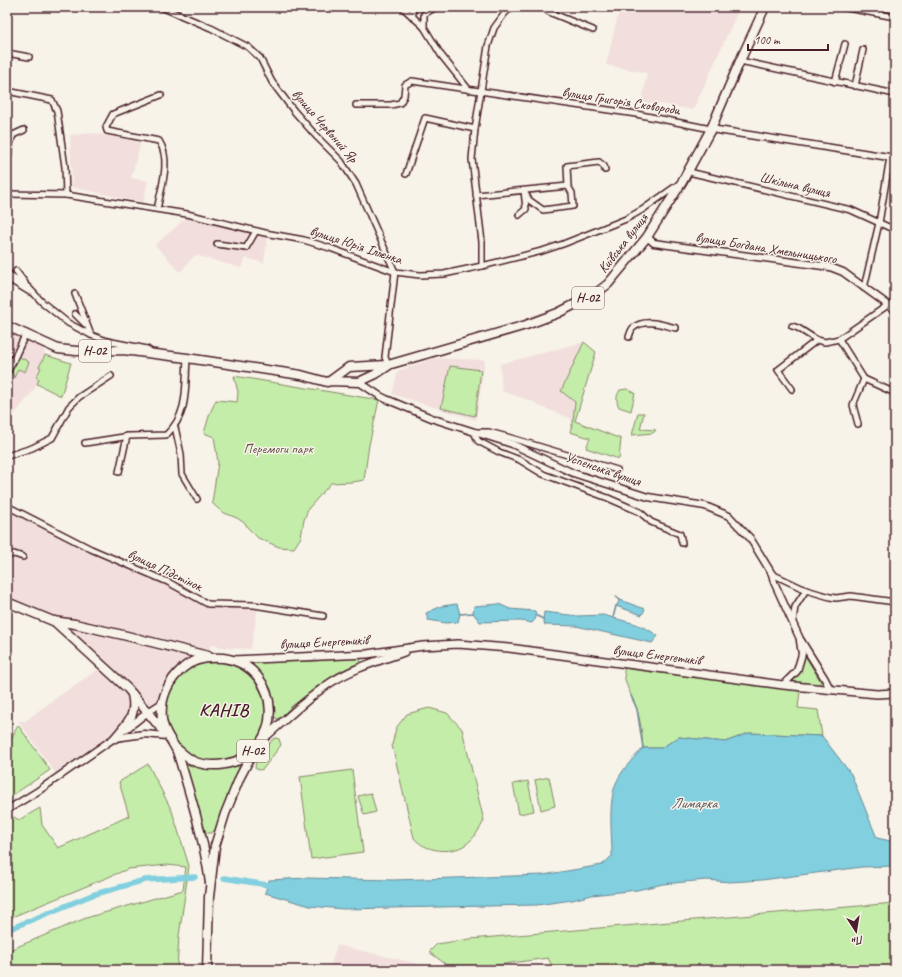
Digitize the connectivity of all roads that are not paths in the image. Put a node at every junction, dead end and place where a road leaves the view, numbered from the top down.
1 (161, 7) edge
2 (402, 7) edge
3 (412, 7) edge
4 (436, 7) edge
5 (512, 7) edge
6 (543, 7) edge
7 (764, 7) edge
8 (842, 7) edge
9 (413, 17) junction
10 (895, 17) edge
11 (424, 28) junction
12 (593, 30) dead end
13 (845, 44) dead end
14 (863, 50) dead end
15 (7, 53) edge
16 (29, 57) dead end
17 (740, 61) junction
18 (835, 82) junction
19 (855, 86) junction
20 (469, 90) junction
21 (7, 91) edge
22 (482, 92) junction
23 (895, 94) edge
24 (161, 95) dead end
25 (356, 105) dead end
26 (475, 129) junction
27 (711, 129) junction
28 (24, 130) dead end
29 (893, 158) edge
30 (7, 166) edge
31 (605, 170) dead end
32 (688, 170) junction
33 (406, 174) dead end
34 (682, 182) junction
35 (568, 186) junction
36 (524, 191) junction
37 (7, 194) edge
38 (66, 195) junction
39 (476, 195) junction
40 (158, 205) dead end
41 (519, 214) dead end
42 (879, 223) junction
43 (895, 230) edge
44 (256, 231) junction
45 (647, 237) junction
46 (217, 244) dead end
47 (482, 266) junction
48 (16, 271) dead end
49 (395, 272) junction
50 (7, 273) edge
51 (7, 278) edge
52 (28, 287) junction
53 (864, 288) junction
54 (33, 293) junction
55 (75, 294) dead end
56 (888, 305) junction
57 (895, 310) edge
58 (75, 314) dead end
59 (7, 326) edge
60 (87, 326) junction
61 (792, 326) dead end
62 (676, 328) dead end
63 (26, 334) junction
64 (91, 335) junction
65 (629, 337) dead end
66 (839, 339) junction
67 (817, 340) junction
68 (153, 354) junction
69 (7, 358) edge
70 (187, 358) junction
71 (13, 361) junction
72 (388, 365) junction
73 (8, 371) dead end
74 (111, 376) dead end
75 (864, 379) junction
76 (330, 381) junction
77 (359, 382) junction
78 (792, 389) dead end
79 (895, 393) edge
80 (858, 424) dead end
81 (175, 427) junction
82 (474, 432) junction
83 (127, 436) junction
84 (85, 443) dead end
85 (7, 456) edge
86 (617, 470) dead end
87 (119, 472) dead end
88 (197, 499) dead end
89 (7, 506) edge
90 (682, 543) dead end
91 (7, 556) edge
92 (23, 558) dead end
93 (772, 574) junction
94 (806, 590) junction
95 (7, 602) edge
96 (895, 602) edge
97 (323, 616) dead end
98 (53, 620) junction
99 (793, 621) junction
100 (800, 639) junction
101 (415, 647) junction
102 (211, 657) junction
103 (234, 660) junction
104 (783, 685) junction
105 (830, 689) junction
106 (132, 694) junction
107 (895, 694) edge
108 (162, 703) junction
109 (148, 712) junction
110 (167, 736) junction
111 (115, 738) junction
112 (263, 739) junction
113 (176, 748) junction
114 (254, 751) junction
115 (7, 810) edge
116 (210, 883) junction
117 (207, 970) edge

1 - 49 street, вулиця Червоний Яр
2 - 9 street
3 - 9 street
4 - 11 street
5 - 22 street
6 - 12 street
7 - 17 main road, Київська вулиця / Н-02
8 - 10 street
9 - 11 street
11 - 20 street
13 - 18 street
14 - 19 street
15 - 16 street
17 - 18 street
17 - 27 main road, Київська вулиця / Н-02
18 - 19 street
19 - 23 street
20 - 22 street, вулиця Григорія Сковороди
20 - 25 street, вулиця Григорія Сковороди
21 - 38 street
22 - 26 street
22 - 27 street, вулиця Григорія Сковороди
24 - 40 street
26 - 33 street
26 - 39 street
27 - 29 street, вулиця Григорія Сковороди
27 - 32 main road, Київська вулиця / Н-02
28 - 30 street
29 - 42 street
31 - 35 street
32 - 34 main road, Київська вулиця / Н-02
32 - 42 street, Шкільна вулиця
34 - 45 main road, Київська вулиця / Н-02
34 - 47 street, вулиця Юрія Іллєнка
35 - 36 street
35 - 36 street
36 - 39 street
36 - 41 street
37 - 38 street, вулиця Юрія Іллєнка
38 - 44 street, вулиця Юрія Іллєнка
39 - 47 street
42 - 43 street, Шкільна вулиця
42 - 53 street
44 - 46 street
44 - 49 street, вулиця Юрія Іллєнка
45 - 53 street, вулиця Богдана Хмельницького
45 - 72 main road, Київська вулиця / Н-02
47 - 49 street, вулиця Юрія Іллєнка
48 - 52 street
49 - 72 street
50 - 52 street
51 - 54 street
52 - 54 street
53 - 56 street, вулиця Богдана Хмельницького
54 - 64 street
55 - 60 street
56 - 57 street, вулиця Богдана Хмельницького
56 - 66 street
58 - 60 street
59 - 63 main road, Н-02
60 - 64 street
61 - 67 street
62 - 65 street
63 - 68 main road, Н-02
63 - 71 street
64 - 68 street
66 - 67 street
66 - 75 street
67 - 78 street
68 - 70 main road, Н-02
69 - 71 street
70 - 76 main road, Н-02
70 - 81 street
71 - 73 street
72 - 76 main road, Київська вулиця / Н-02
72 - 77 main road, Київська вулиця / Н-02
74 - 85 street
75 - 79 street
75 - 80 street
76 - 77 main road, Н-02
77 - 82 street, Успенська вулиця
81 - 83 street
81 - 88 street
82 - 86 street
82 - 90 street
82 - 93 street, Успенська вулиця
83 - 84 street
83 - 87 street
89 - 97 street, вулиця Підстінок
91 - 92 street
93 - 94 street
93 - 99 street, Успенська вулиця
94 - 96 street
94 - 99 street
95 - 98 main road, Н-02
98 - 102 main road, Н-02
98 - 106 main road, Н-02
99 - 100 street, Успенська вулиця
100 - 104 street
100 - 105 street, Успенська вулиця
101 - 103 main road, вулиця Енергетиків
101 - 104 main road, вулиця Енергетиків
101 - 112 main road, вулиця Енергетиків
102 - 103 main road, Н-02
102 - 108 main road, Н-02
103 - 112 main road, Н-02
104 - 105 main road, вулиця Енергетиків
105 - 107 main road, вулиця Енергетиків
106 - 109 main road, Н-02
106 - 111 main road
108 - 109 street
108 - 110 main road, Н-02
109 - 110 main road, Н-02
109 - 111 street
110 - 111 street
110 - 113 main road, Н-02
111 - 115 street
112 - 114 main road, Н-02
113 - 114 main road, Н-02
113 - 116 main road, Н-02
114 - 116 main road, Н-02
116 - 117 main road, Н-02

